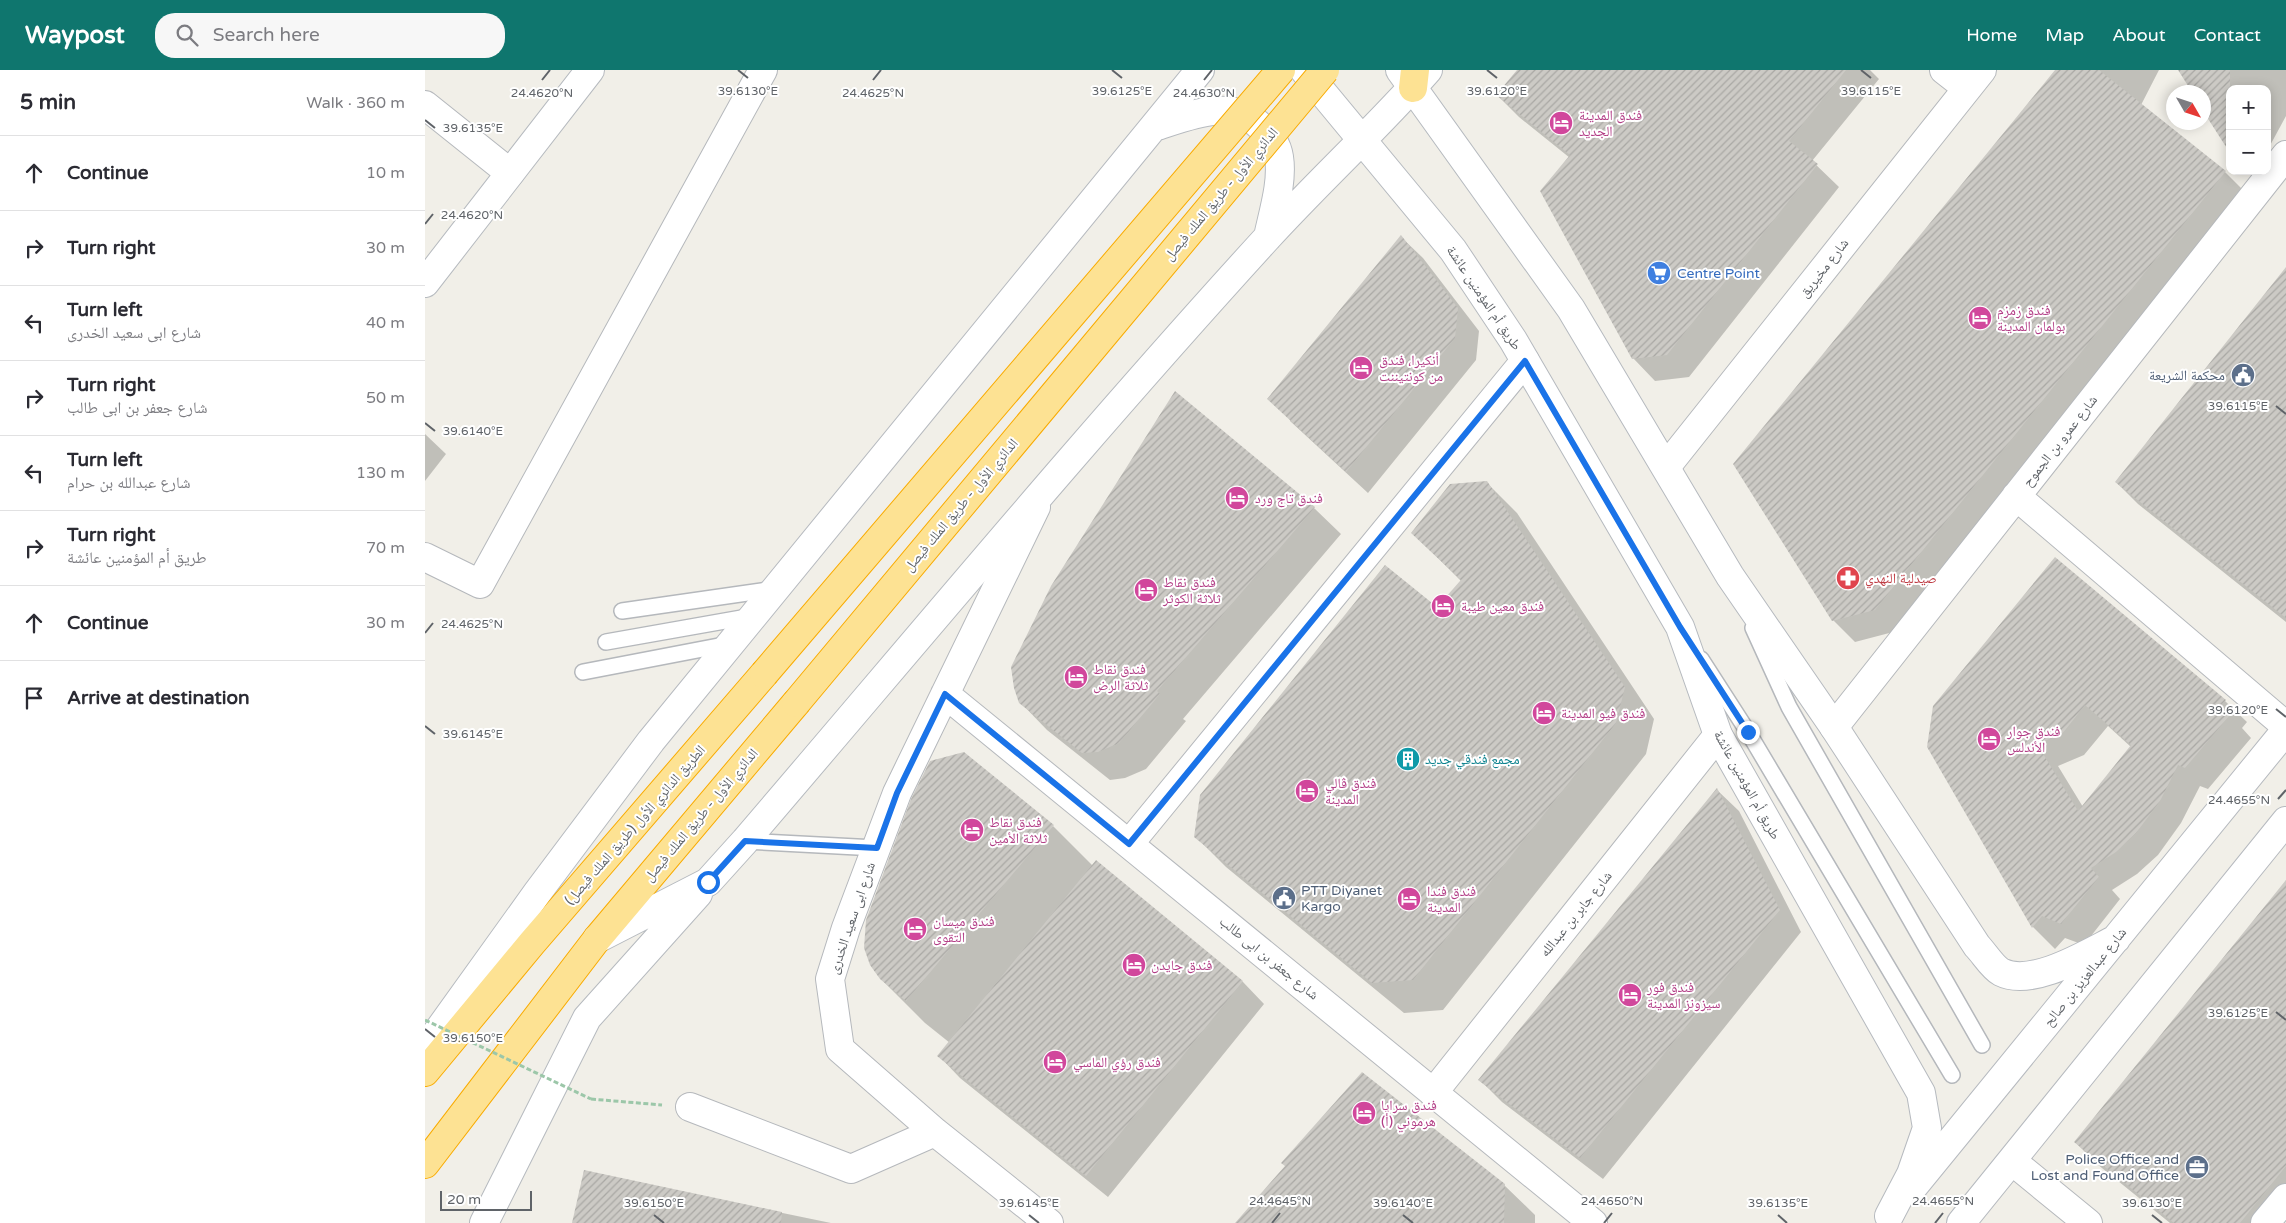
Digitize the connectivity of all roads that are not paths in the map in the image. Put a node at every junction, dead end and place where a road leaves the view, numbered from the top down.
1 (590, 70) edge
2 (763, 70) edge
3 (1200, 70) edge
4 (1281, 70) edge
5 (1304, 70) edge
6 (1325, 70) edge
7 (1944, 70) edge
8 (1414, 74) edge
9 (1974, 79) edge
10 (425, 105) edge
11 (1154, 127) junction
12 (1361, 140) junction
13 (2286, 155) edge
14 (511, 172) junction
15 (1268, 237) junction
16 (425, 283) edge
17 (1525, 361) junction
18 (1666, 467) junction
19 (1043, 492) junction
20 (2016, 496) junction
21 (425, 557) edge
22 (1730, 576) junction
23 (776, 589) junction
24 (622, 611) dead end
25 (755, 616) junction
26 (1680, 627) junction
27 (606, 642) dead end
28 (733, 643) junction
29 (583, 672) dead end
30 (945, 694) junction
31 (2286, 726) edge
32 (1833, 727) junction
33 (2286, 730) edge
34 (1718, 735) junction
35 (2286, 821) edge
36 (745, 841) junction
37 (1129, 844) junction
38 (877, 848) junction
39 (708, 882) junction
40 (597, 939) junction
41 (2116, 939) junction
42 (1982, 1045) dead end
43 (425, 1049) edge
44 (425, 1072) edge
45 (1952, 1075) dead end
46 (1433, 1092) junction
47 (690, 1107) road end
48 (935, 1132) junction
49 (2012, 1161) junction
50 (425, 1164) edge
51 (2286, 1198) edge
52 (1886, 1220) edge
53 (1586, 1221) edge
54 (484, 1223) edge
55 (1049, 1223) edge
56 (1961, 1223) edge
57 (2088, 1223) edge
58 (2265, 1223) edge

1 - 14 street
2 - 21 street
3 - 11 street
4 - 44 highway, الطريق الدائري الأول (طريق الملك فيصل), bridge
5 - 12 street, طريق أم المؤمنين عائشة
6 - 40 highway, الدائري الأول - طريق الملك فيصل, bridge
7 - 9 street
8 - 12 street
8 - 18 street
9 - 18 street, شارع مخيريق
10 - 14 street
11 - 15 street
11 - 23 street
12 - 15 street
12 - 17 street, طريق أم المؤمنين عائشة
13 - 20 street, شارع عمرو بن الجموح
14 - 16 street
15 - 19 street
17 - 26 street, طريق أم المؤمنين عائشة
17 - 37 street
18 - 22 street
19 - 30 street, شارع ابى سعيد الخدرى
19 - 36 street
20 - 31 street
20 - 32 street, شارع عمرو بن الجموح
22 - 32 street
22 - 42 lane
23 - 24 lane
23 - 25 street
25 - 27 lane
25 - 28 street
26 - 34 street, طريق أم المؤمنين عائشة
26 - 45 lane
28 - 29 lane
28 - 43 street
30 - 37 street, شارع جعفر بن ابى طالب
30 - 38 street, شارع ابى سعيد الخدرى
32 - 41 street
33 - 41 street, شارع عبدالعزيز بن صالح
34 - 46 street, شارع جابر بن عبدالله
34 - 52 street, طريق أم المؤمنين عائشة
35 - 49 street
36 - 38 lane
36 - 39 street
37 - 46 street, شارع جعفر بن ابى طالب
38 - 48 street, شارع ابى سعيد الخدرى
39 - 40 street
39 - 54 street
40 - 50 highway, الدائري الأول - طريق الملك فيصل
41 - 52 street, شارع عبدالعزيز بن صالح
46 - 53 street, شارع جعفر بن ابى طالب
47 - 48 street
48 - 55 street, شارع ابى سعيد الخدرى
49 - 56 street
49 - 57 street
51 - 58 street

